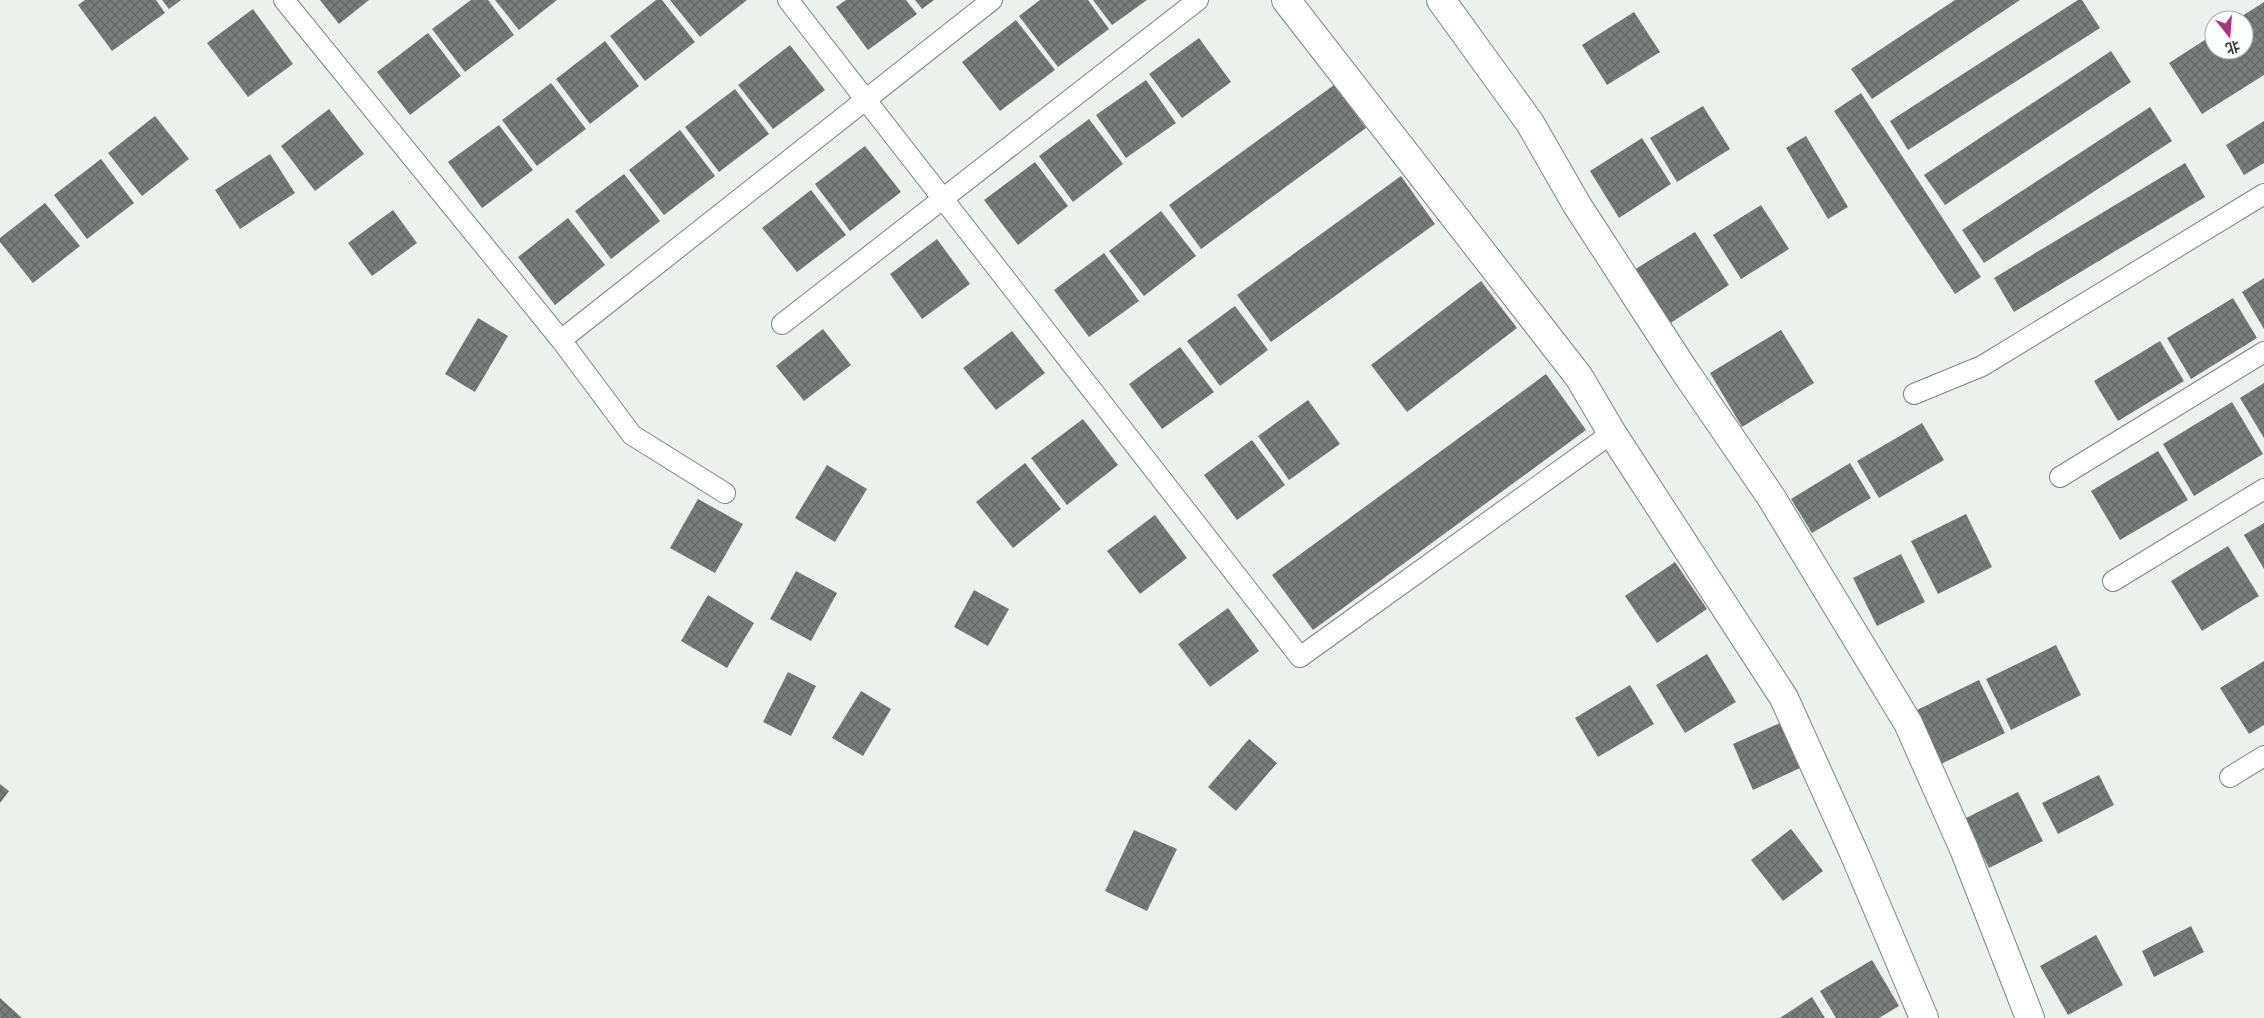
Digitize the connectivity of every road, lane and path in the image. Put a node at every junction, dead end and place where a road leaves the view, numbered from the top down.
1 (284, 0) edge
2 (788, 0) edge
3 (992, 0) edge
4 (1198, 0) edge
5 (1286, 0) edge
6 (1441, 0) edge
7 (866, 100) junction
8 (2264, 194) edge
9 (942, 199) junction
10 (782, 324) dead end
11 (561, 340) junction
12 (2264, 352) edge
13 (1914, 394) dead end
14 (1612, 433) junction
15 (2060, 477) dead end
16 (2264, 489) edge
17 (725, 493) dead end
18 (2114, 581) dead end
19 (2264, 756) edge
20 (2230, 777) dead end
21 (1924, 1018) edge
22 (2030, 1018) edge

1 - 11 lane
2 - 7 lane
3 - 7 lane
4 - 9 lane
5 - 14 street
6 - 22 street
7 - 9 lane
7 - 11 lane
8 - 13 lane
9 - 10 lane
9 - 14 lane
11 - 17 lane
12 - 15 lane
14 - 21 street
16 - 18 lane
19 - 20 lane

